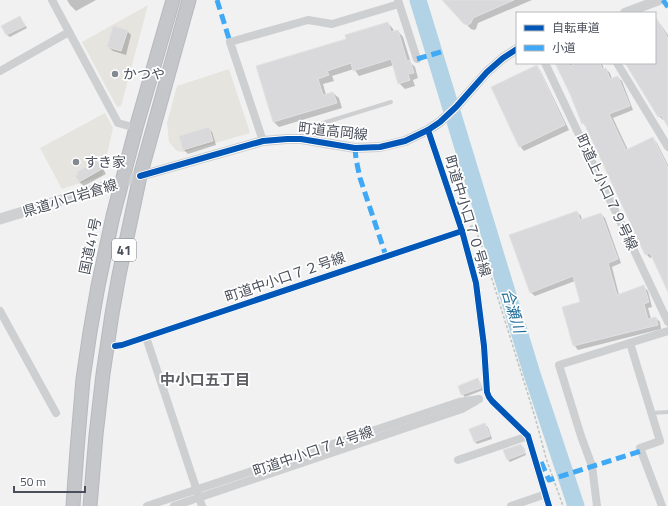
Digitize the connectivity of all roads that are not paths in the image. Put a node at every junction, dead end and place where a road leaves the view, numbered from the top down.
1 (52, 0) edge
2 (173, 0) edge
3 (189, 0) edge
4 (657, 0) edge
5 (398, 2) edge
6 (627, 12) edge
7 (69, 32) junction
8 (516, 50) edge
9 (417, 59) dead end
10 (545, 64) edge
11 (618, 64) edge
12 (0, 70) edge
13 (391, 102) dead end
14 (136, 128) junction
15 (428, 130) junction
16 (263, 141) junction
17 (314, 141) junction
18 (668, 147) edge
19 (140, 176) junction
20 (123, 182) junction
21 (0, 219) edge
22 (462, 231) junction
23 (0, 311) edge
24 (668, 322) edge
25 (668, 331) edge
26 (146, 337) junction
27 (630, 343) junction
28 (115, 346) dead end
29 (488, 394) junction
30 (651, 412) junction
31 (668, 412) edge
32 (56, 413) dead end
33 (528, 436) junction
34 (458, 460) dead end
35 (198, 494) junction
36 (546, 494) junction
37 (73, 506) edge
38 (90, 506) edge
39 (147, 506) edge
40 (174, 506) edge
41 (202, 506) edge
42 (511, 506) edge
43 (549, 506) edge
44 (597, 506) edge
45 (662, 506) edge

1 - 7 street
2 - 14 highway, 国道41号 / 41
3 - 19 highway, 41
4 - 6 street
5 - 9 street
5 - 16 street
7 - 12 street
7 - 14 street
8 - 15 street, 町道高岡線
10 - 24 street, 町道上小口７９号線
11 - 18 street
13 - 17 lane
14 - 20 highway, 国道41号 / 41
15 - 17 street, 町道高岡線
15 - 22 street, 町道中小口７０号線
16 - 17 street, 町道高岡線
16 - 19 street, 町道高岡線
19 - 20 main road, 県道小口岩倉線
19 - 38 highway, 41
20 - 21 main road, 県道小口岩倉線
20 - 37 highway, 国道41号 / 41
22 - 26 street, 町道中小口７２号線
22 - 29 street, 町道中小口７０号線
23 - 32 street
25 - 27 street
26 - 28 street, 町道中小口７２号線
26 - 35 street
27 - 30 street
27 - 44 street
29 - 33 street
29 - 35 street, 町道中小口７４号線
30 - 31 lane
30 - 45 street
33 - 34 street
33 - 36 street
35 - 39 street, 町道中小口７４号線
35 - 40 street, 町道中小口７４号線
35 - 41 street
36 - 42 street
36 - 43 street

